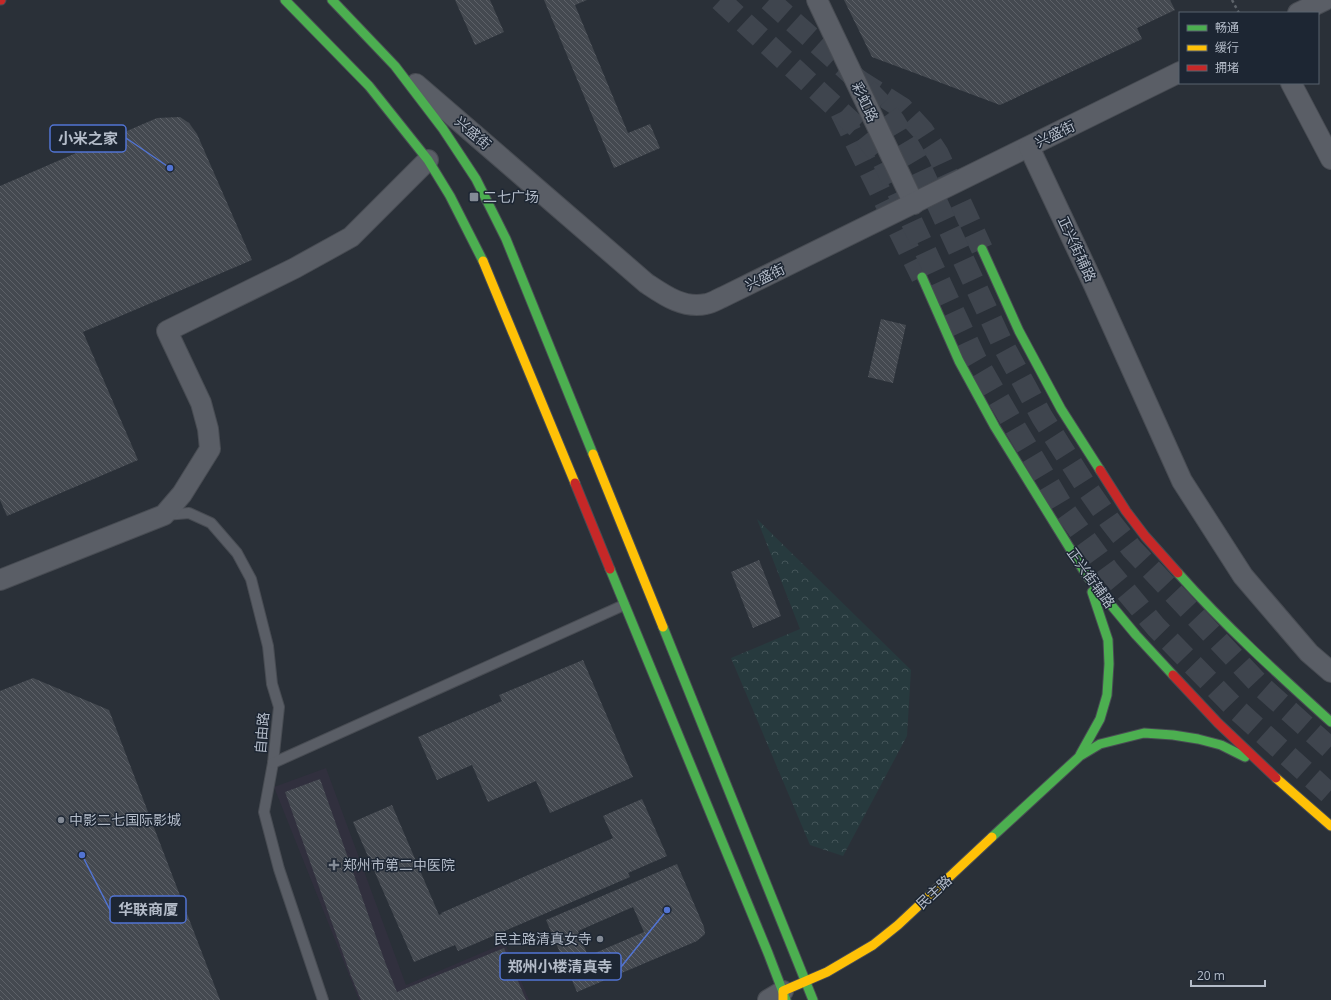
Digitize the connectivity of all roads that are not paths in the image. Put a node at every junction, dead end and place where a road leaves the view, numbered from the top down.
1 (285, 0) edge
2 (332, 0) edge
3 (817, 0) edge
4 (1325, 0) edge
5 (1300, 12) edge
6 (395, 66) junction
7 (1179, 72) edge
8 (1292, 84) edge
9 (1029, 147) junction
10 (1331, 159) edge
11 (428, 160) junction
12 (914, 204) junction
13 (982, 249) tunnel mouth
14 (922, 277) tunnel mouth
15 (164, 515) junction
16 (1087, 576) junction
17 (0, 579) edge
18 (624, 605) junction
19 (1331, 672) edge
20 (1331, 722) edge
21 (1080, 756) junction
22 (273, 763) junction
23 (1261, 765) junction
24 (1331, 826) edge
25 (806, 982) junction
26 (780, 998) edge
27 (323, 1000) edge
28 (813, 1000) edge
29 (823, 1000) edge

1 - 11 main road
2 - 6 main road
3 - 12 street, 彩虹路
4 - 5 street
6 - 12 street, 兴盛街
6 - 25 main road
7 - 9 street, 兴盛街
8 - 10 street
9 - 12 street, 兴盛街
9 - 19 street, 正兴街辅路
11 - 15 street
11 - 18 main road
13 - 20 main road
14 - 16 main road, 正兴街辅路
15 - 17 street
15 - 22 lane, 自由路
16 - 21 main road
16 - 23 main road, 正兴街辅路
18 - 22 lane
18 - 26 main road
21 - 23 main road
21 - 25 main road, 民主路
22 - 27 lane, 自由路
23 - 24 main road, 正兴街辅路
25 - 26 main road, 民主路
25 - 28 main road
25 - 29 main road

